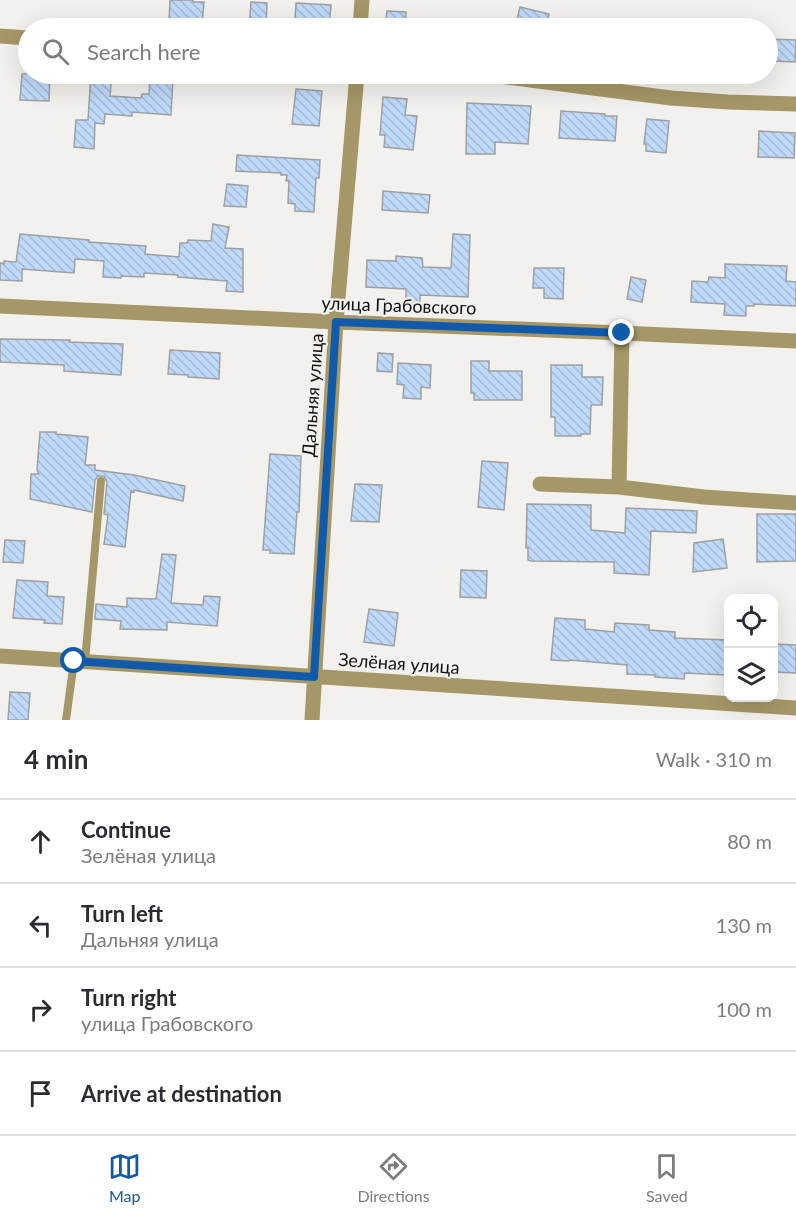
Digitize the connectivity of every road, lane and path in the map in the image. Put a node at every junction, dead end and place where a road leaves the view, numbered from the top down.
1 (362, 0) edge
2 (361, 18) edge
3 (0, 36) edge
4 (18, 37) edge
5 (356, 84) edge
6 (561, 84) edge
7 (796, 104) edge
8 (0, 306) edge
9 (336, 322) junction
10 (622, 333) junction
11 (796, 341) edge
12 (101, 481) dead end
13 (540, 484) dead end
14 (619, 487) junction
15 (796, 503) edge
16 (0, 656) edge
17 (79, 661) junction
18 (314, 677) junction
19 (796, 708) edge
20 (66, 720) edge
21 (312, 720) edge

1 - 2 street
3 - 4 street
5 - 9 street, Дальняя улица
6 - 7 street
8 - 9 street, улица Грабовского
9 - 10 street, улица Грабовского
9 - 18 street, Дальняя улица
10 - 11 street, улица Грабовского
10 - 14 street
12 - 17 lane
13 - 14 street
14 - 15 street
16 - 17 street, Зелёная улица
17 - 18 street, Зелёная улица
17 - 20 lane
18 - 19 street, Зелёная улица
18 - 21 street, Дальняя улица

